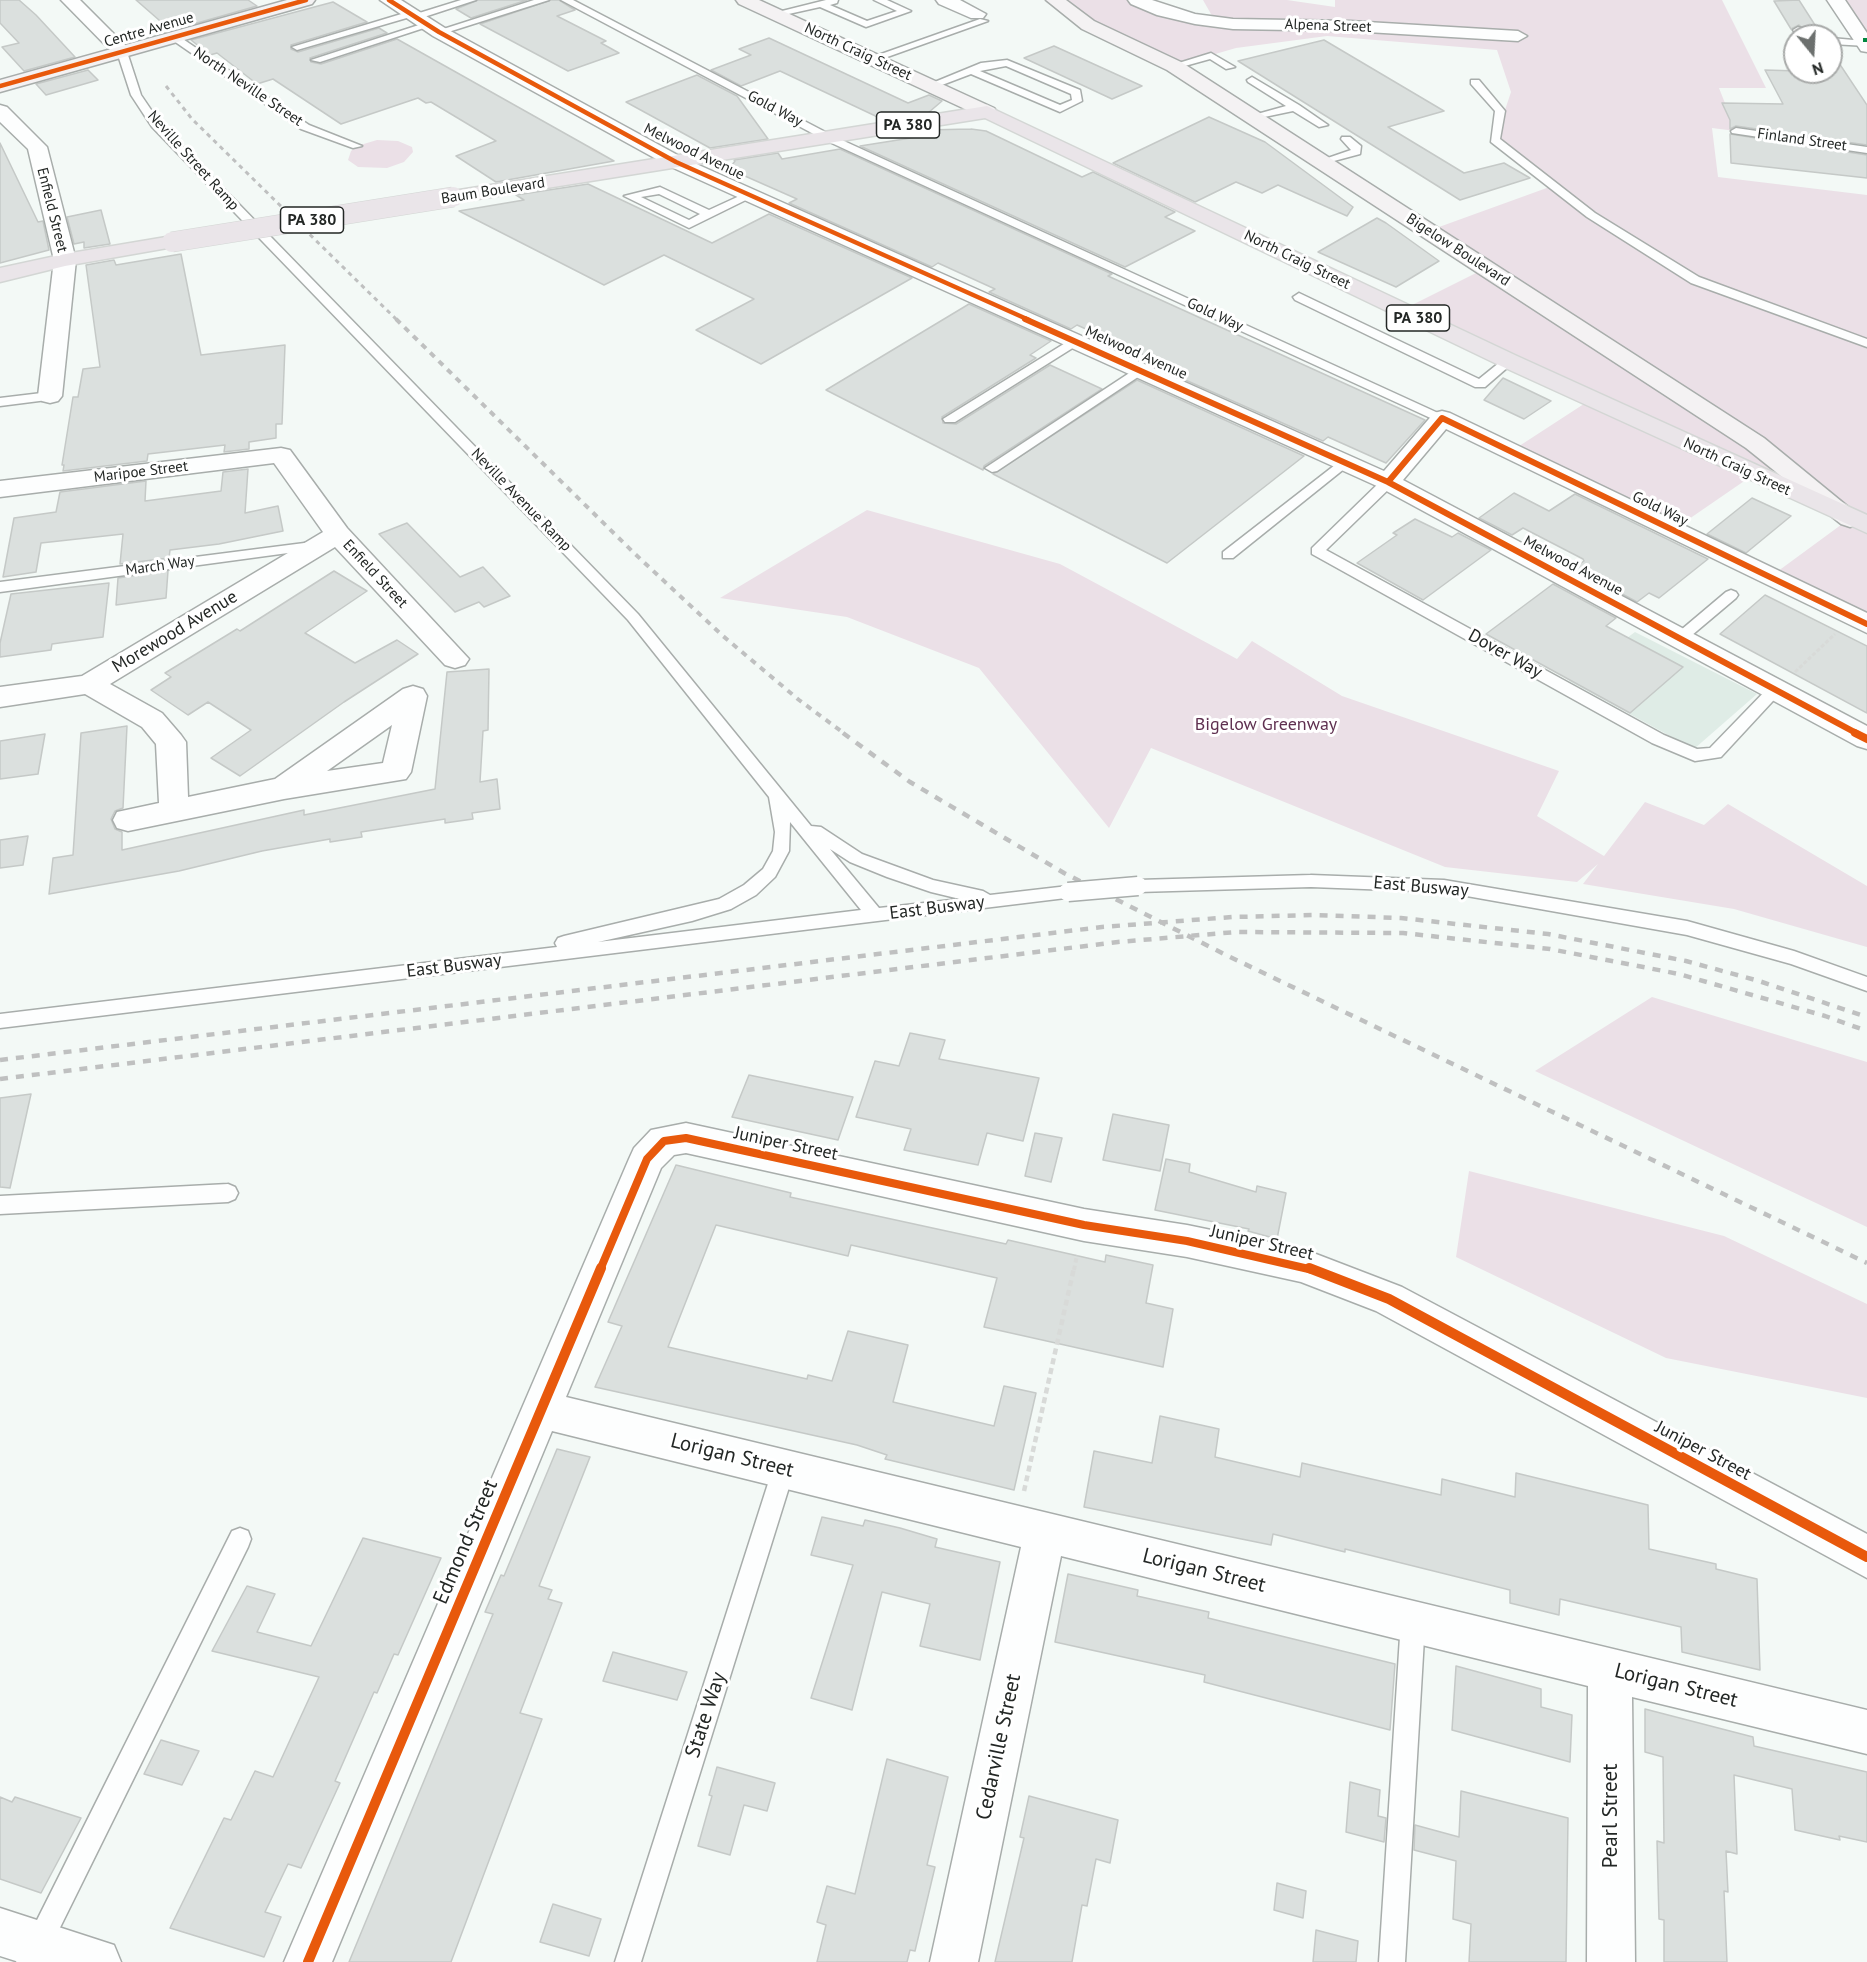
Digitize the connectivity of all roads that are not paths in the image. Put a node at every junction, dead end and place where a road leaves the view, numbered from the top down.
1 (70, 0) edge
2 (306, 0) edge
3 (433, 0) edge
4 (471, 0) edge
5 (544, 0) edge
6 (566, 0) edge
7 (745, 0) edge
8 (837, 0) edge
9 (879, 0) edge
10 (945, 0) edge
11 (1054, 0) edge
12 (1836, 0) edge
13 (1139, 1) edge
14 (823, 5) junction
15 (1358, 9) dead end
16 (775, 14) junction
17 (414, 16) edge
18 (980, 18) joint
19 (1477, 34) junction
20 (1518, 36) dead end
21 (174, 37) junction
22 (1843, 42) edge
23 (1866, 45) edge
24 (297, 47) dead end
25 (123, 57) junction
26 (872, 59) junction
27 (316, 60) dead end
28 (1174, 66) junction
29 (1230, 67) dead end
30 (972, 70) junction
31 (1252, 80) dead end
32 (1475, 82) dead end
33 (0, 86) edge
34 (930, 86) junction
35 (1278, 86) dead end
36 (1266, 89) junction
37 (1295, 107) junction
38 (0, 111) edge
39 (987, 112) junction
40 (1254, 118) junction
41 (1323, 125) dead end
42 (1736, 131) dead end
43 (829, 138) junction
44 (1346, 139) dead end
45 (357, 147) dead end
46 (1867, 150) edge
47 (676, 162) junction
48 (1323, 163) junction
49 (750, 195) junction
50 (709, 214) junction
51 (250, 223) joint
52 (65, 260) junction
53 (0, 276) edge
54 (1299, 297) dead end
55 (1075, 341) junction
56 (1867, 343) edge
57 (1509, 361) junction
58 (1140, 370) junction
59 (50, 396) joint
60 (0, 402) edge
61 (1442, 418) junction
62 (950, 419) dead end
63 (282, 454) joint
64 (1344, 462) junction
65 (992, 468) dead end
66 (1388, 482) junction
67 (0, 489) edge
68 (1861, 524) edge
69 (329, 539) junction
70 (1228, 555) dead end
71 (0, 587) edge
72 (1731, 595) dead end
73 (1860, 621) edge
74 (1680, 638) junction
75 (455, 659) dead end
76 (89, 684) junction
77 (1776, 689) junction
78 (0, 697) edge
79 (1867, 739) edge
80 (284, 788) dead end
81 (776, 792) junction
82 (174, 809) junction
83 (128, 820) dead end
84 (798, 820) junction
85 (1000, 900) junction
86 (874, 915) junction
87 (468, 964) junction
88 (1867, 984) edge
89 (0, 1021) edge
90 (664, 1141) joint
91 (228, 1193) dead end
92 (0, 1205) edge
93 (541, 1410) junction
94 (784, 1468) junction
95 (1034, 1516) junction
96 (240, 1539) dead end
97 (1867, 1557) edge
98 (1413, 1621) junction
99 (1610, 1670) junction
100 (1867, 1732) edge
101 (22, 1946) edge
102 (97, 1962) edge
103 (308, 1962) edge
104 (628, 1962) edge
105 (954, 1962) edge
106 (1392, 1962) edge
107 (1611, 1962) edge

1 - 25 street
2 - 21 main road, Centre Avenue
3 - 17 lane
4 - 17 lane
5 - 17 lane
6 - 43 lane, Gold Way
7 - 16 main road, North Craig Street
8 - 14 lane
9 - 14 lane
10 - 18 street
11 - 28 main road, Bigelow Boulevard
12 - 23 street
13 - 19 street, Alpena Street
14 - 16 lane
15 - 19 street
16 - 26 main road, North Craig Street
17 - 24 lane
17 - 27 lane
17 - 47 street, Melwood Avenue
18 - 26 lane
19 - 20 street, Alpena Street
21 - 25 main road, Centre Avenue
21 - 45 lane, North Neville Street
22 - 23 lane
25 - 33 main road, Centre Avenue
25 - 51 lane, Neville Street Ramp
26 - 34 main road, North Craig Street
28 - 29 lane
28 - 40 main road, Bigelow Boulevard
30 - 30 lane
30 - 34 lane
31 - 36 lane
32 - 56 lane
34 - 39 main road, North Craig Street
35 - 36 lane
36 - 37 lane
37 - 40 lane
37 - 41 lane
38 - 52 street, Enfield Street
39 - 43 main road, Baum Boulevard / PA 380
39 - 57 main road, North Craig Street / PA 380
40 - 48 main road, Bigelow Boulevard
42 - 46 lane, Finland Street
43 - 47 main road, Baum Boulevard / PA 380
43 - 61 lane, Gold Way
44 - 48 lane
47 - 49 street, Melwood Avenue
47 - 52 main road, Baum Boulevard / PA 380, bridge
48 - 68 main road, Bigelow Boulevard
49 - 50 lane
49 - 55 street, Melwood Avenue
50 - 50 lane
51 - 81 lane, Neville Avenue Ramp
52 - 53 main road, Baum Boulevard / PA 380
52 - 59 street, Enfield Street
54 - 57 lane
55 - 58 street, Melwood Avenue
55 - 62 lane
57 - 68 main road, North Craig Street / PA 380
58 - 64 street, Melwood Avenue
58 - 65 lane
59 - 60 lane
61 - 66 street
61 - 73 street, Gold Way
63 - 67 street, Maripoe Street
63 - 69 street, Enfield Street
64 - 66 street, Melwood Avenue
64 - 70 lane
66 - 74 street, Melwood Avenue
66 - 77 lane, Dover Way
69 - 71 lane, March Way
69 - 75 street, Enfield Street
69 - 76 street, Morewood Avenue
72 - 74 lane
74 - 77 street, Melwood Avenue
76 - 78 street, Morewood Avenue
76 - 82 street
77 - 79 street, Melwood Avenue
80 - 82 street
81 - 84 lane, Neville Avenue Ramp
81 - 87 lane, Neville Avenue Ramp
82 - 83 street
84 - 85 lane, Neville Avenue Ramp
84 - 86 lane, Neville Avenue Ramp
85 - 86 lane, East Busway
85 - 88 lane, East Busway, bridge
86 - 87 lane, East Busway
87 - 89 lane, East Busway
90 - 93 street, Edmond Street
90 - 97 street, Juniper Street
91 - 92 lane
93 - 94 street, Lorigan Street
93 - 103 street, Edmond Street
94 - 95 street, Lorigan Street
94 - 104 lane, State Way
95 - 98 street, Lorigan Street
95 - 105 street, Cedarville Street
96 - 101 lane
98 - 99 street, Lorigan Street
98 - 106 lane
99 - 100 street, Lorigan Street
99 - 107 street, Pearl Street
101 - 102 street

